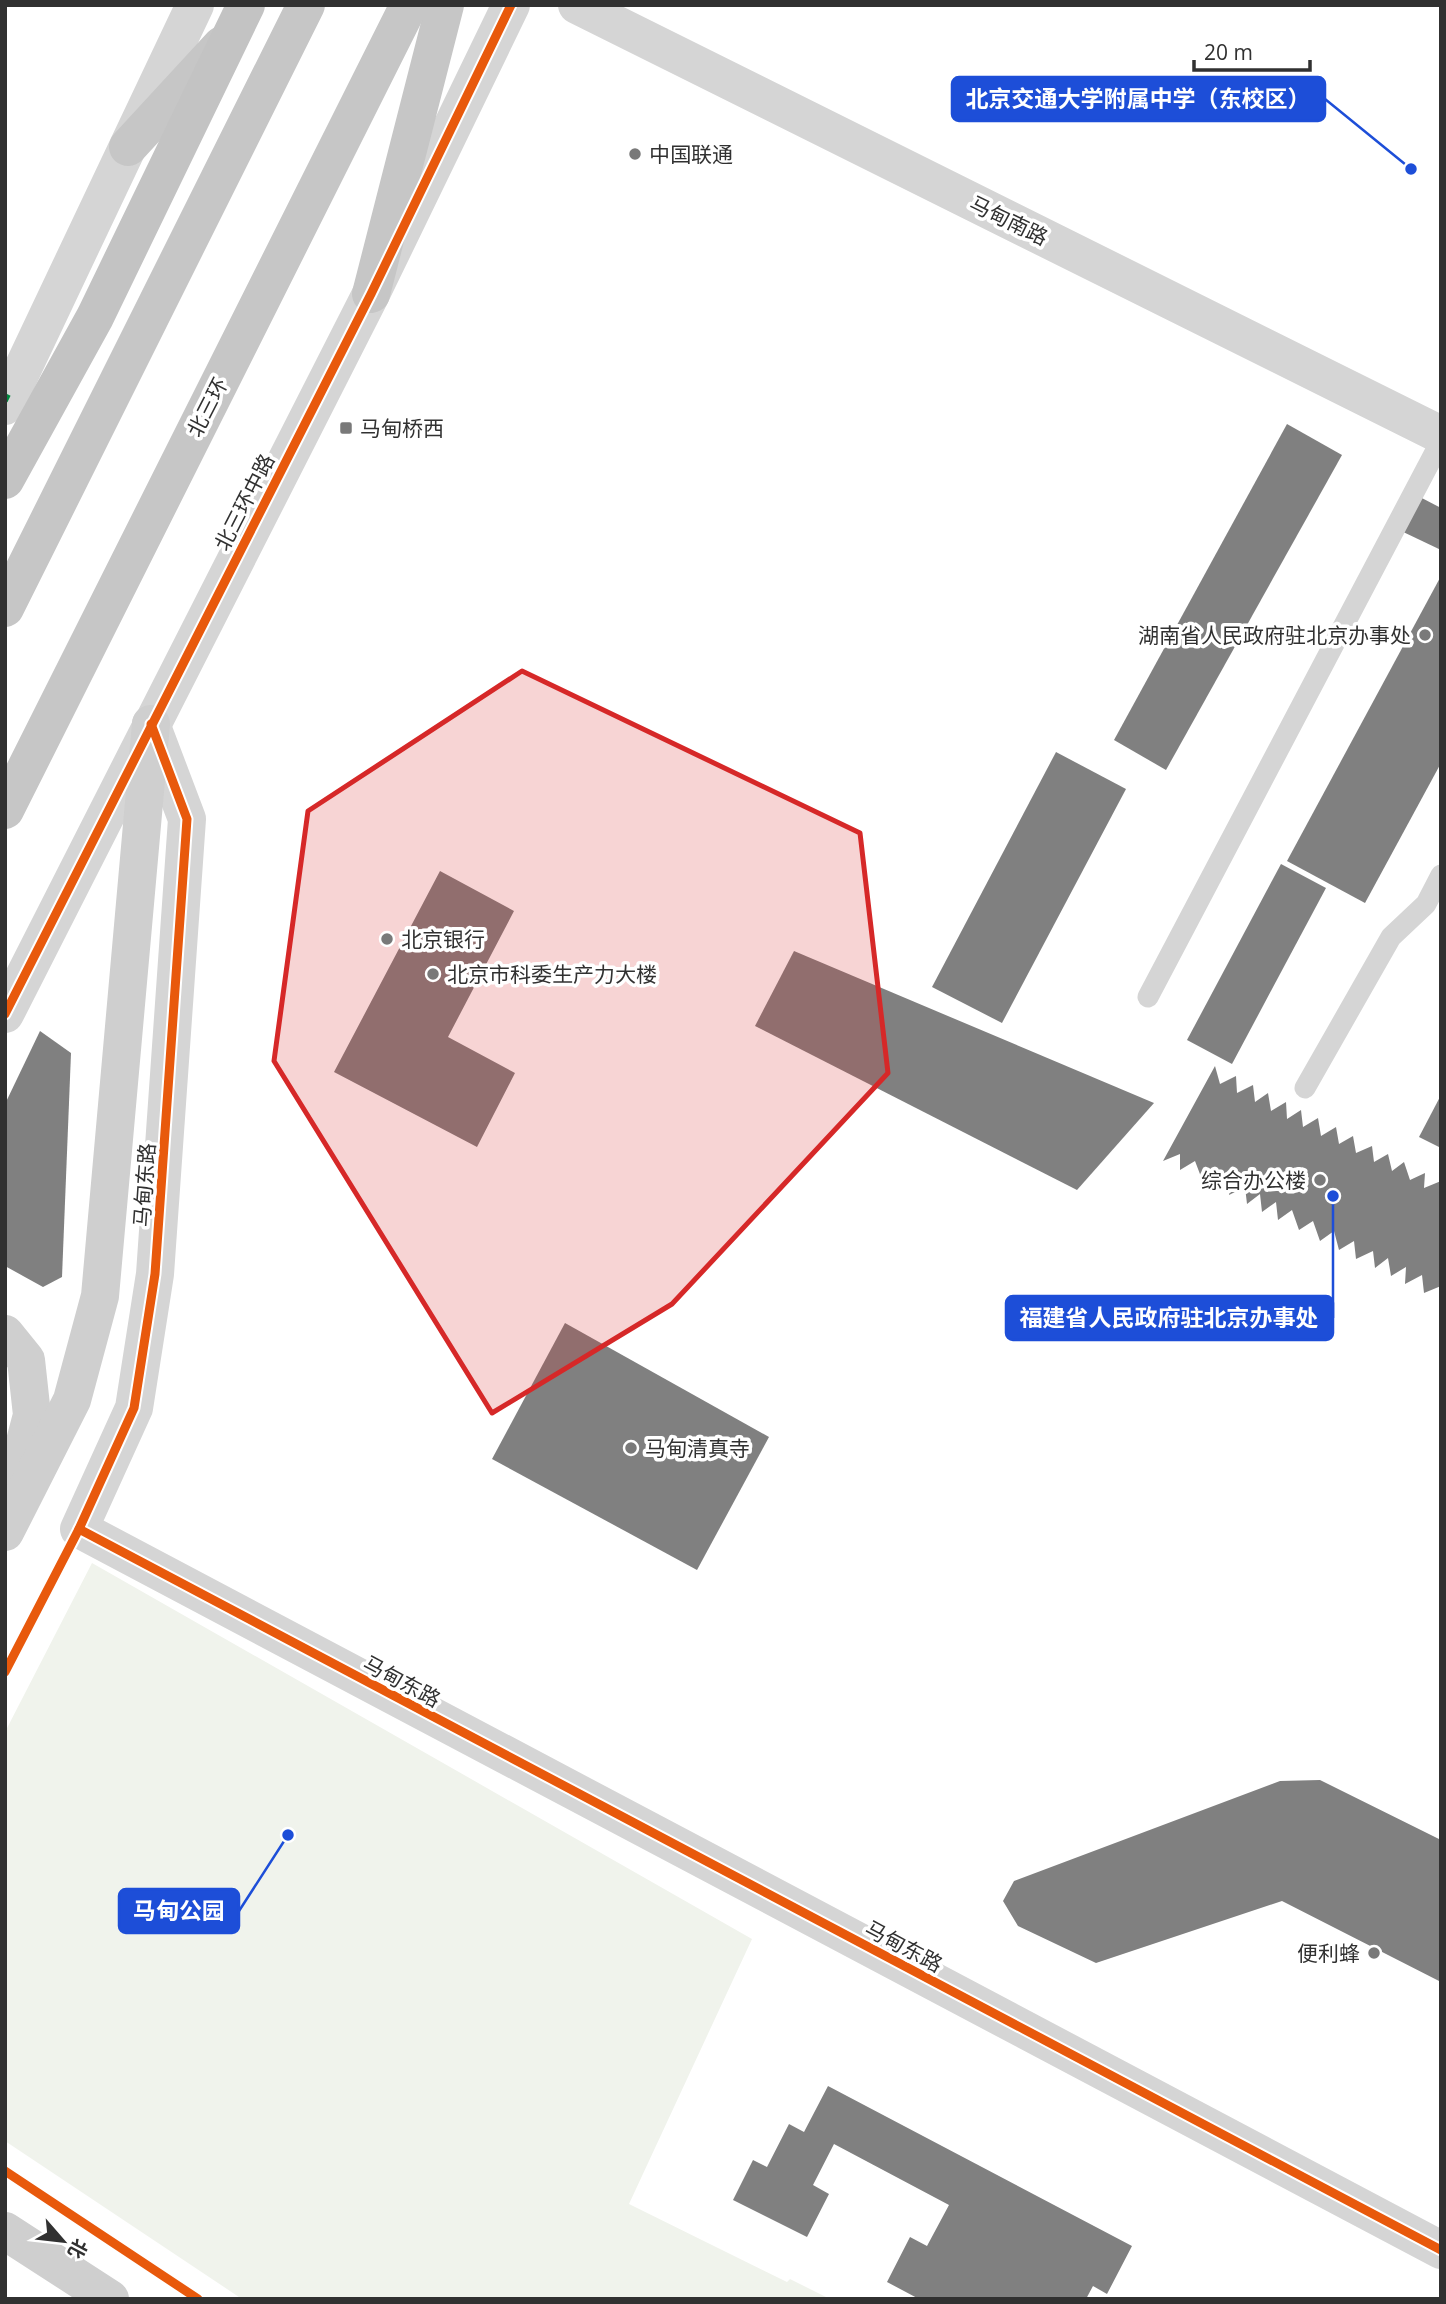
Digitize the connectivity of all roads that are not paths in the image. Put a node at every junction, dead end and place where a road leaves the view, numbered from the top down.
1 (195, 5) edge
2 (246, 5) edge
3 (260, 5) edge
4 (306, 5) edge
5 (409, 5) edge
6 (445, 5) edge
7 (511, 5) edge
8 (577, 5) edge
9 (128, 147) junction
10 (370, 294) junction
11 (5, 406) edge
12 (1441, 435) edge
13 (1441, 440) edge
14 (5, 480) edge
15 (5, 608) edge
16 (151, 724) junction
17 (5, 810) edge
18 (1441, 875) edge
19 (1148, 997) dead end
20 (5, 1014) edge
21 (1305, 1088) dead end
22 (5, 1334) edge
23 (5, 1514) edge
24 (5, 1532) edge
25 (5, 2231) edge
26 (1441, 2250) edge
27 (110, 2299) edge

1 - 9 street
2 - 14 highway, bridge
3 - 9 highway
4 - 15 highway
5 - 17 highway, 北三环
6 - 10 highway
7 - 10 street, 北三环中路
8 - 12 street, 马甸南路
9 - 11 street
10 - 16 street, 北三环中路
13 - 19 lane
16 - 20 street, 北三环中路
16 - 24 main road
16 - 26 street, 马甸东路
18 - 21 lane
22 - 23 main road
25 - 27 main road

